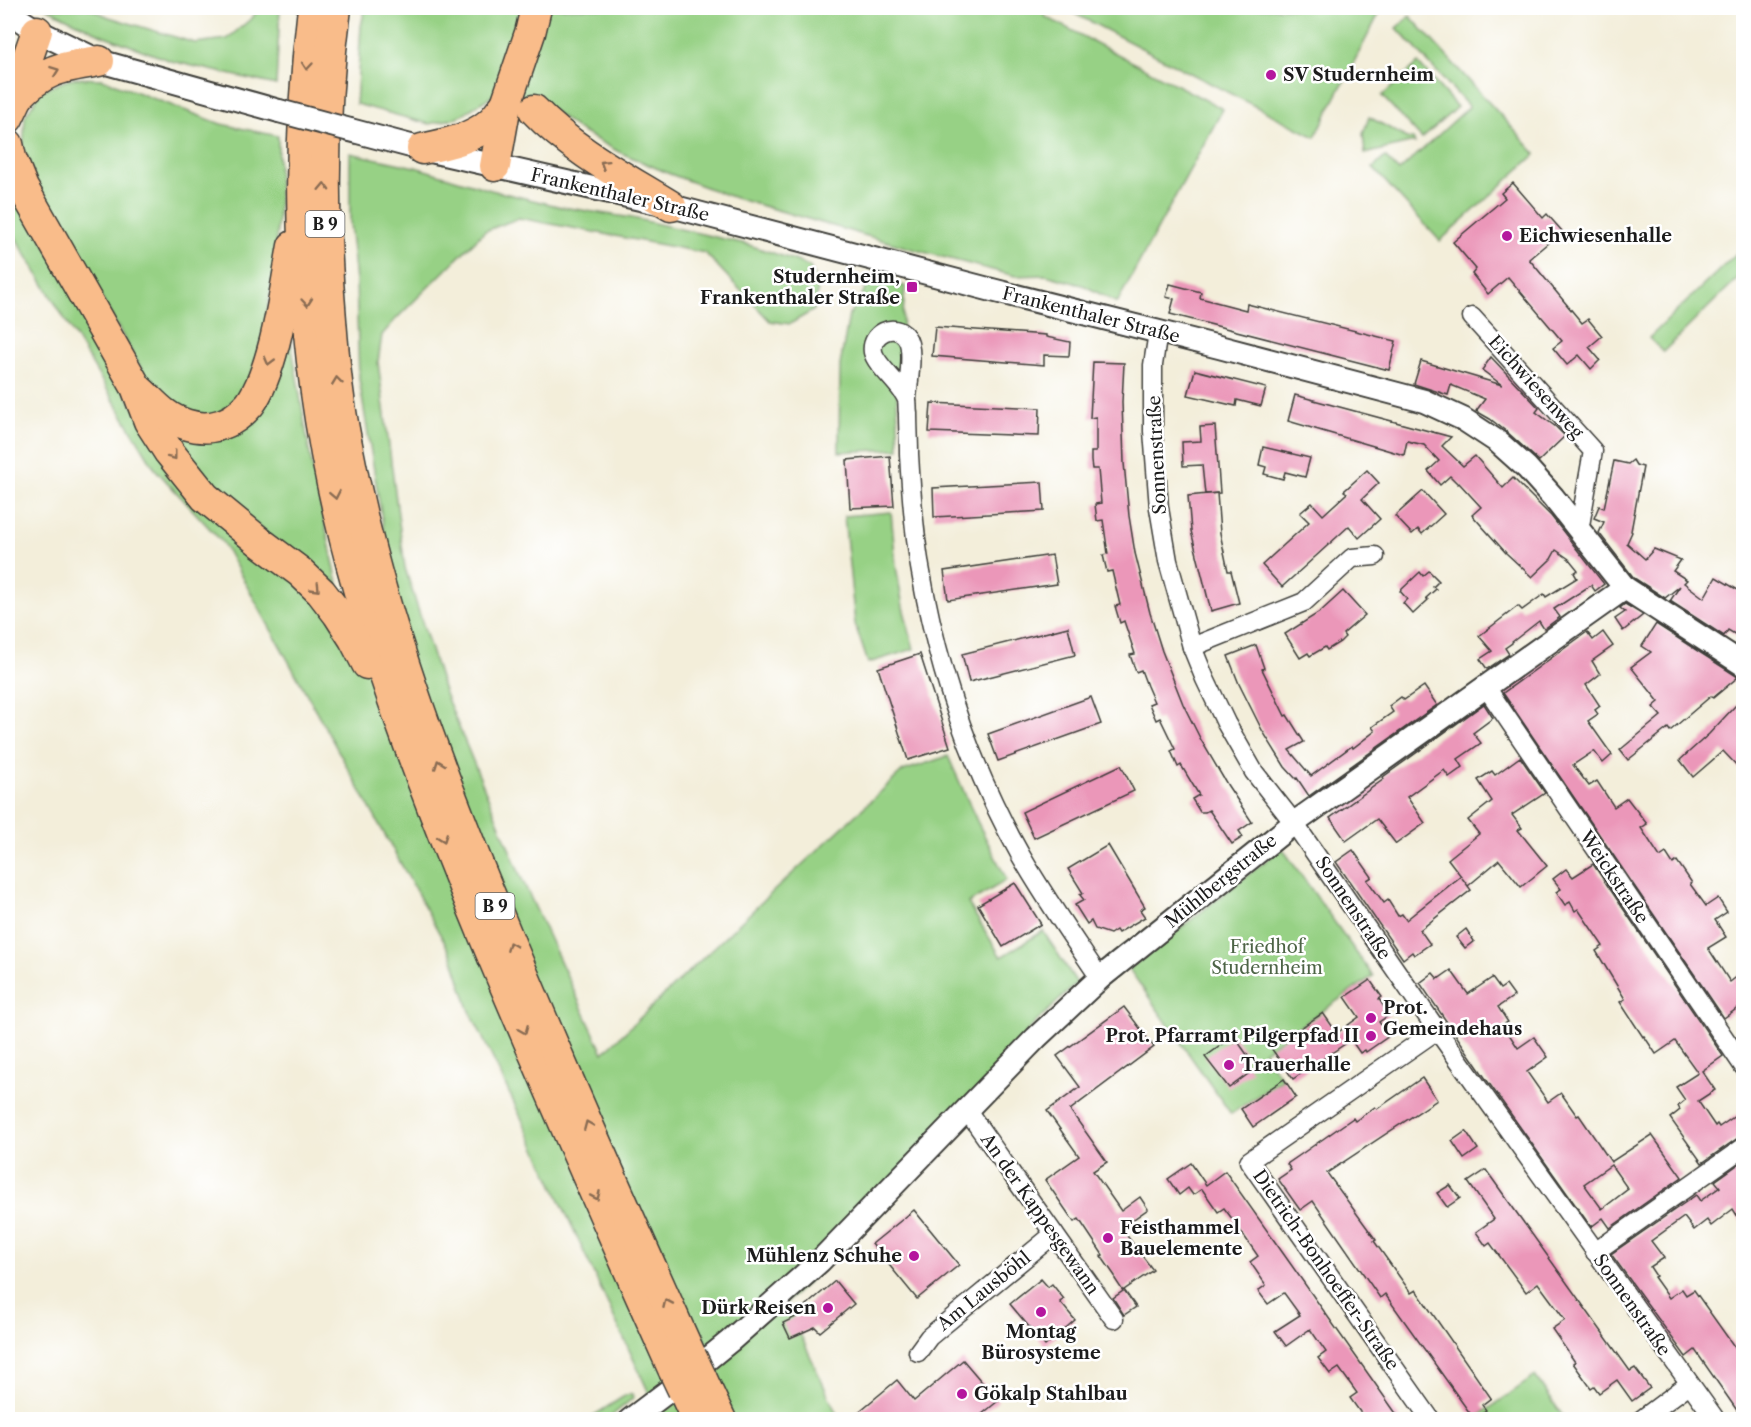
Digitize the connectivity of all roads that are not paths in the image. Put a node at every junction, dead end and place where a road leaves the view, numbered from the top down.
1 (314, 8) edge
2 (336, 8) edge
3 (533, 20) edge
4 (24, 22) edge
5 (8, 54) edge
6 (99, 61) junction
7 (13, 107) edge
8 (520, 107) junction
9 (8, 144) edge
10 (422, 149) junction
11 (501, 167) junction
12 (302, 201) junction
13 (671, 206) junction
14 (1472, 317) dead end
15 (1158, 332) junction
16 (136, 387) junction
17 (907, 399) dead end
18 (1578, 531) junction
19 (1375, 556) dead end
20 (1625, 588) junction
21 (1192, 647) junction
22 (1743, 665) edge
23 (1486, 687) junction
24 (400, 724) junction
25 (1294, 823) junction
26 (1100, 978) junction
27 (1437, 1030) junction
28 (1743, 1067) edge
29 (966, 1109) junction
30 (1743, 1147) edge
31 (1054, 1234) junction
32 (1595, 1252) junction
33 (1114, 1319) dead end
34 (918, 1352) dead end
35 (687, 1374) junction
36 (1689, 1384) junction
37 (630, 1419) edge
38 (697, 1419) edge
39 (721, 1419) edge
40 (1431, 1419) edge
41 (1641, 1419) edge
42 (1716, 1419) edge

1 -> 12 highway, B 9
35 -> 2 highway, B 9
3 - 8 highway
4 - 5 highway
4 - 6 street, Frankenthaler Straße
4 - 7 highway
7 -> 6 highway
6 - 10 street, Frankenthaler Straße, bridge
8 - 10 highway
8 - 11 highway
13 -> 8 highway
9 - 16 highway, B 9
10 - 11 street, Frankenthaler Straße
11 - 13 street, Frankenthaler Straße
12 -> 16 highway, B 9
12 -> 24 highway, B 9
13 - 15 street, Frankenthaler Straße
14 - 18 street, Eichwiesenweg
15 - 18 street, Frankenthaler Straße
15 - 21 street, Sonnenstraße
16 -> 24 highway
17 - 26 street
18 - 20 street, Frankenthaler Straße
19 - 21 street
20 - 22 street, Frankenthaler Straße
20 - 23 street, Mühlbergstraße
21 - 25 street, Sonnenstraße
23 - 25 street, Mühlbergstraße
23 - 28 street, Weickstraße
24 -> 35 highway, B 9
25 - 26 street, Mühlbergstraße
25 - 27 street, Sonnenstraße
26 - 29 street, Mühlbergstraße
27 - 32 street, Sonnenstraße
27 - 40 street, Dietrich-Bonhoeffer-Straße
29 - 31 street, An der Kappesgewann
29 - 37 street, Mühlbergstraße
30 - 32 street
31 - 33 street, An der Kappesgewann
31 - 34 street, Am Lausböhl
32 - 36 street, Sonnenstraße
35 - 38 highway, B 9
35 - 39 highway, B 9
36 - 41 street
36 - 42 street, Sonnenstraße

